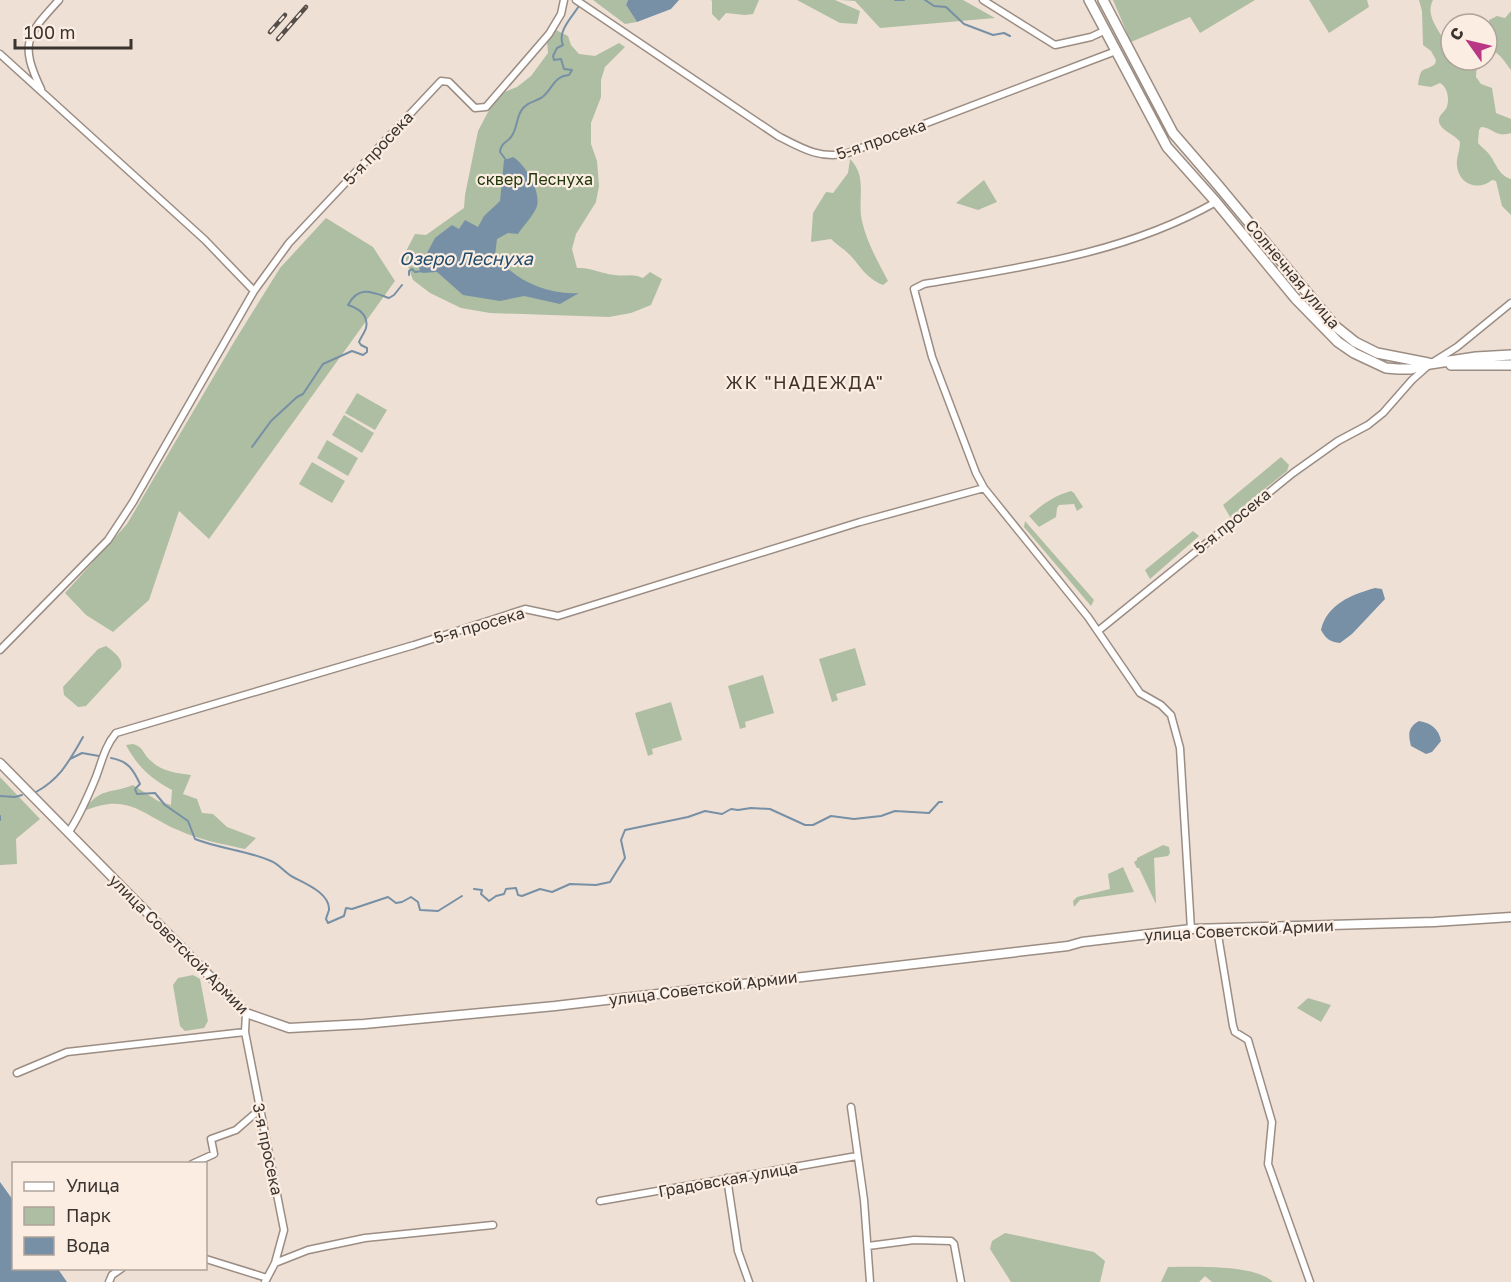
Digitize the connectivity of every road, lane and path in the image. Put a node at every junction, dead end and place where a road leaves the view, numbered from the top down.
1 (59, 0) edge
2 (564, 0) edge
3 (576, 0) edge
4 (982, 0) edge
5 (1089, 0) edge
6 (1103, 0) edge
7 (1106, 30) junction
8 (1116, 51) junction
9 (0, 54) edge
10 (42, 92) junction
11 (1216, 202) junction
12 (254, 291) junction
13 (1511, 303) edge
14 (1511, 355) edge
15 (1430, 363) junction
16 (1511, 365) edge
17 (984, 488) junction
18 (1098, 631) junction
19 (0, 650) edge
20 (0, 763) edge
21 (68, 833) junction
22 (1511, 917) edge
23 (1191, 929) junction
24 (1217, 929) junction
25 (246, 1013) junction
26 (245, 1032) junction
27 (17, 1073) dead end
28 (851, 1107) dead end
29 (259, 1110) junction
30 (857, 1156) junction
31 (196, 1162) edge
32 (727, 1178) junction
33 (600, 1201) dead end
34 (493, 1225) dead end
35 (868, 1246) junction
36 (207, 1259) edge
37 (275, 1263) junction
38 (120, 1270) edge
39 (266, 1280) edge
40 (109, 1282) edge
41 (749, 1282) edge
42 (870, 1282) edge
43 (961, 1282) edge
44 (1310, 1282) edge

1 - 10 street
2 - 12 street, 5-я просека
3 - 8 street, 5-я просека
4 - 7 street
5 - 7 main road, Солнечная улица
6 - 15 main road, Солнечная улица
7 - 8 main road, Солнечная улица
8 - 11 main road, Солнечная улица
9 - 10 street
10 - 12 street
11 - 15 main road, Солнечная улица
11 - 17 street
12 - 19 street, 5-я просека
13 - 15 street, 5-я просека
14 - 15 main road
15 - 16 main road
15 - 18 street, 5-я просека
17 - 18 street
17 - 21 street, 5-я просека
18 - 23 street
20 - 21 street, улица Советской Армии
21 - 25 street, улица Советской Армии
22 - 24 street, улица Советской Армии
23 - 24 street, улица Советской Армии
23 - 25 street, улица Советской Армии
24 - 44 street
25 - 26 street, 3-я просека
26 - 27 street, улица Советской Армии
26 - 29 street, 3-я просека
28 - 30 street
29 - 31 street
29 - 37 street, 3-я просека
30 - 32 street, Градовская улица
30 - 35 street
32 - 33 street, Градовская улица
32 - 41 street
34 - 37 street
35 - 42 street
35 - 43 street
36 - 39 street
37 - 39 street, 3-я просека
38 - 40 street

